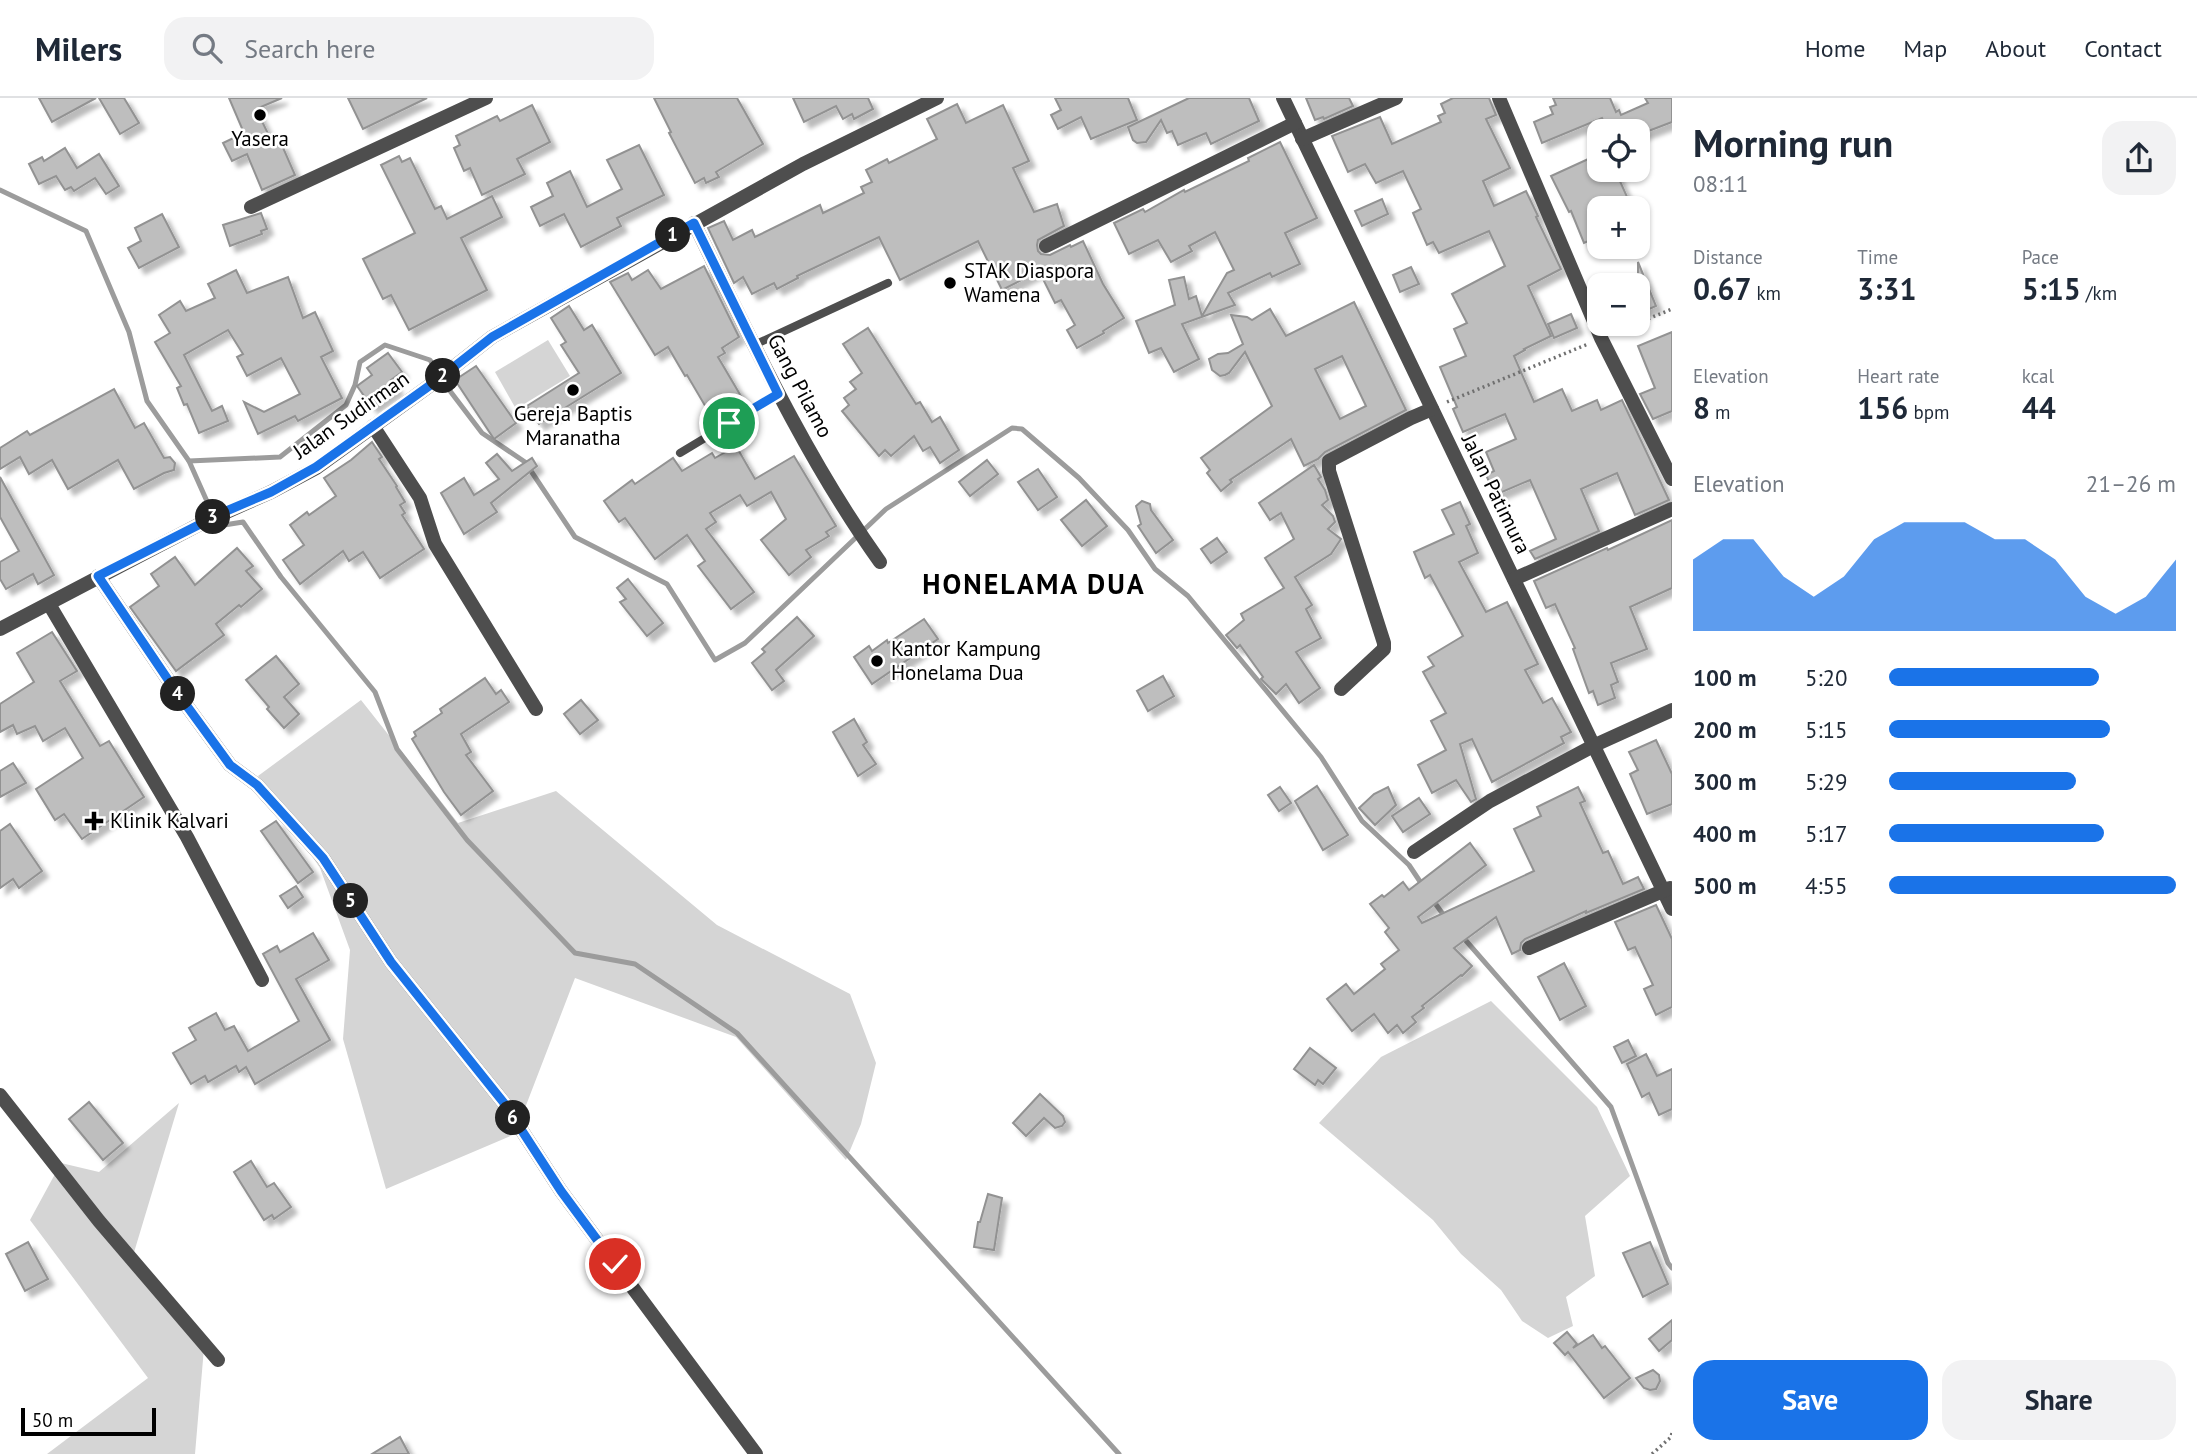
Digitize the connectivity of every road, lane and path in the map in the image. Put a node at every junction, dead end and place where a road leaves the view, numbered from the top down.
1 (486, 98) edge
2 (937, 98) edge
3 (1283, 98) edge
4 (1396, 98) edge
5 (1499, 98) edge
6 (1295, 123) junction
7 (1302, 139) junction
8 (251, 208) dead end
9 (694, 223) junction
10 (1046, 246) dead end
11 (888, 284) dead end
12 (1672, 309) edge
13 (1650, 318) edge
14 (1606, 336) edge
15 (1601, 338) junction
16 (754, 345) junction
17 (778, 394) junction
18 (1432, 409) junction
19 (373, 426) junction
20 (680, 453) dead end
21 (1672, 479) edge
22 (1672, 509) edge
23 (880, 562) dead end
24 (98, 576) junction
25 (1514, 579) junction
26 (49, 604) junction
27 (0, 629) edge
28 (1340, 689) dead end
29 (536, 709) dead end
30 (1672, 710) edge
31 (1595, 745) junction
32 (1414, 852) dead end
33 (1668, 889) edge
34 (1672, 909) edge
35 (1529, 948) dead end
36 (262, 980) dead end
37 (0, 1095) edge
38 (218, 1360) dead end
39 (1672, 1433) edge
40 (756, 1454) edge
41 (1652, 1454) edge

1 - 8 street
2 - 9 street, Jalan Sudirman
3 - 6 street, Jalan Patimura
4 - 7 street
5 - 15 street
6 - 7 street, Jalan Patimura
6 - 10 street
7 - 18 street, Jalan Patimura
9 - 16 street, Gang Pilamo
9 - 19 street, Jalan Sudirman
11 - 16 lane
12 - 13 path
14 - 15 path
15 - 18 path
15 - 21 street
16 - 17 street, Gang Pilamo
17 - 20 lane
17 - 23 street, Gang Pilamo
18 - 25 street, Jalan Patimura
18 - 28 street
19 - 24 street, Jalan Sudirman
19 - 29 street
22 - 25 street
24 - 26 street, Jalan Sudirman
24 - 40 street
25 - 31 street, Jalan Patimura
26 - 27 street, Jalan Sudirman
26 - 36 street
30 - 31 street
31 - 32 street
31 - 33 street, Jalan Patimura
33 - 34 street, Jalan Patimura
33 - 35 street
37 - 38 street
39 - 41 path

